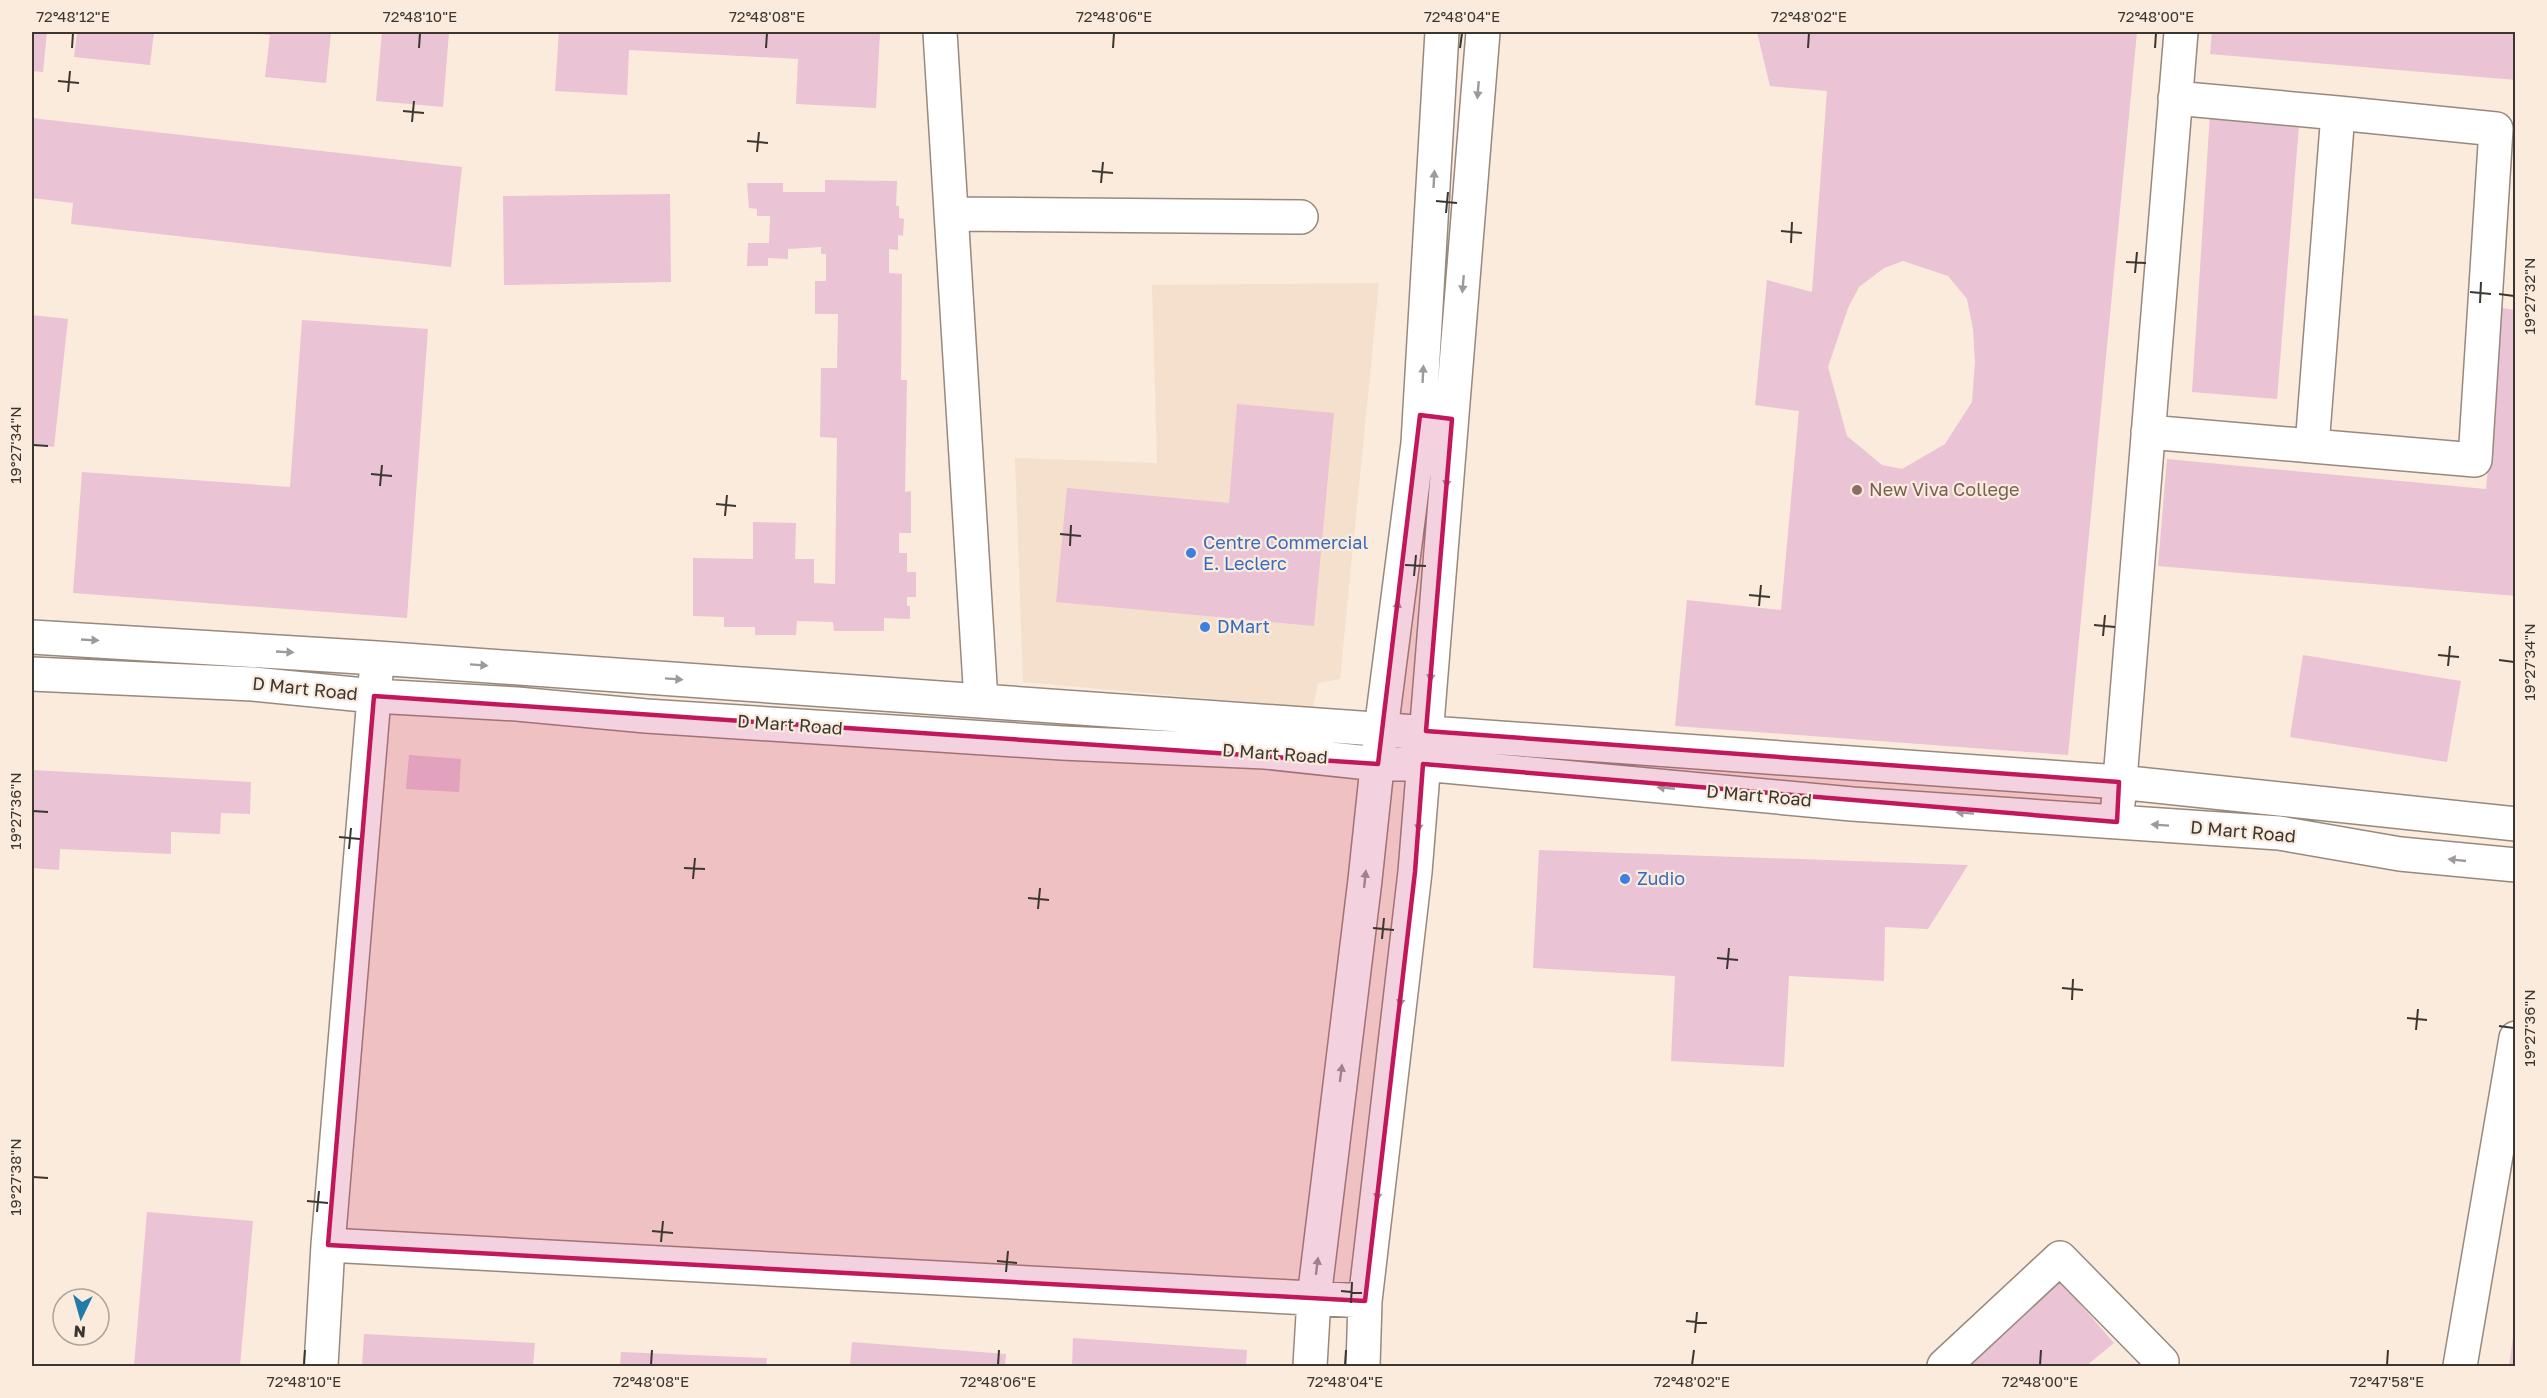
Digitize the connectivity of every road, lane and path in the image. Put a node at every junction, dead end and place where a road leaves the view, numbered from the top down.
1 (940, 32) edge
2 (1442, 32) edge
3 (1483, 32) edge
4 (2181, 32) edge
5 (2175, 98) junction
6 (2338, 113) junction
7 (951, 214) junction
8 (1301, 217) dead end
9 (2502, 280) edge
10 (1436, 417) junction
11 (2148, 432) junction
12 (2312, 446) junction
13 (32, 637) edge
14 (377, 658) junction
15 (32, 674) edge
16 (374, 696) junction
17 (981, 701) junction
18 (1381, 730) junction
19 (1426, 731) junction
20 (1378, 764) junction
21 (1423, 764) junction
22 (2119, 782) junction
23 (2117, 822) junction
24 (2516, 824) edge
25 (2516, 866) edge
26 (2516, 1038) edge
27 (328, 1245) junction
28 (1314, 1298) junction
29 (1365, 1301) junction
30 (2162, 1365) edge
31 (321, 1366) edge
32 (1310, 1366) edge
33 (1363, 1366) edge
34 (1944, 1366) edge
35 (2460, 1366) edge

1 - 7 street
10 -> 2 street
3 -> 10 street
4 - 5 street
5 - 6 street
5 - 11 street
6 - 9 street
6 - 12 street
7 - 8 street
7 - 17 street
9 - 12 street
18 -> 10 street
10 -> 19 street
11 - 12 street
11 - 22 street
13 -> 14 street, D Mart Road
14 - 16 street
14 -> 17 street, D Mart Road
15 - 16 street, D Mart Road
16 - 20 street, D Mart Road
16 - 27 street
17 - 18 street, D Mart Road
18 - 19 street, D Mart Road
18 - 20 street
19 - 21 street
19 - 22 street, D Mart Road
20 - 21 street, D Mart Road
28 -> 20 street
23 -> 21 street, D Mart Road
21 -> 29 street
22 - 23 street
22 - 24 street, D Mart Road
25 -> 23 street, D Mart Road
26 - 35 street
27 - 28 street
27 - 31 street
28 - 29 street
28 - 32 street
29 - 33 street
30 - 34 street

